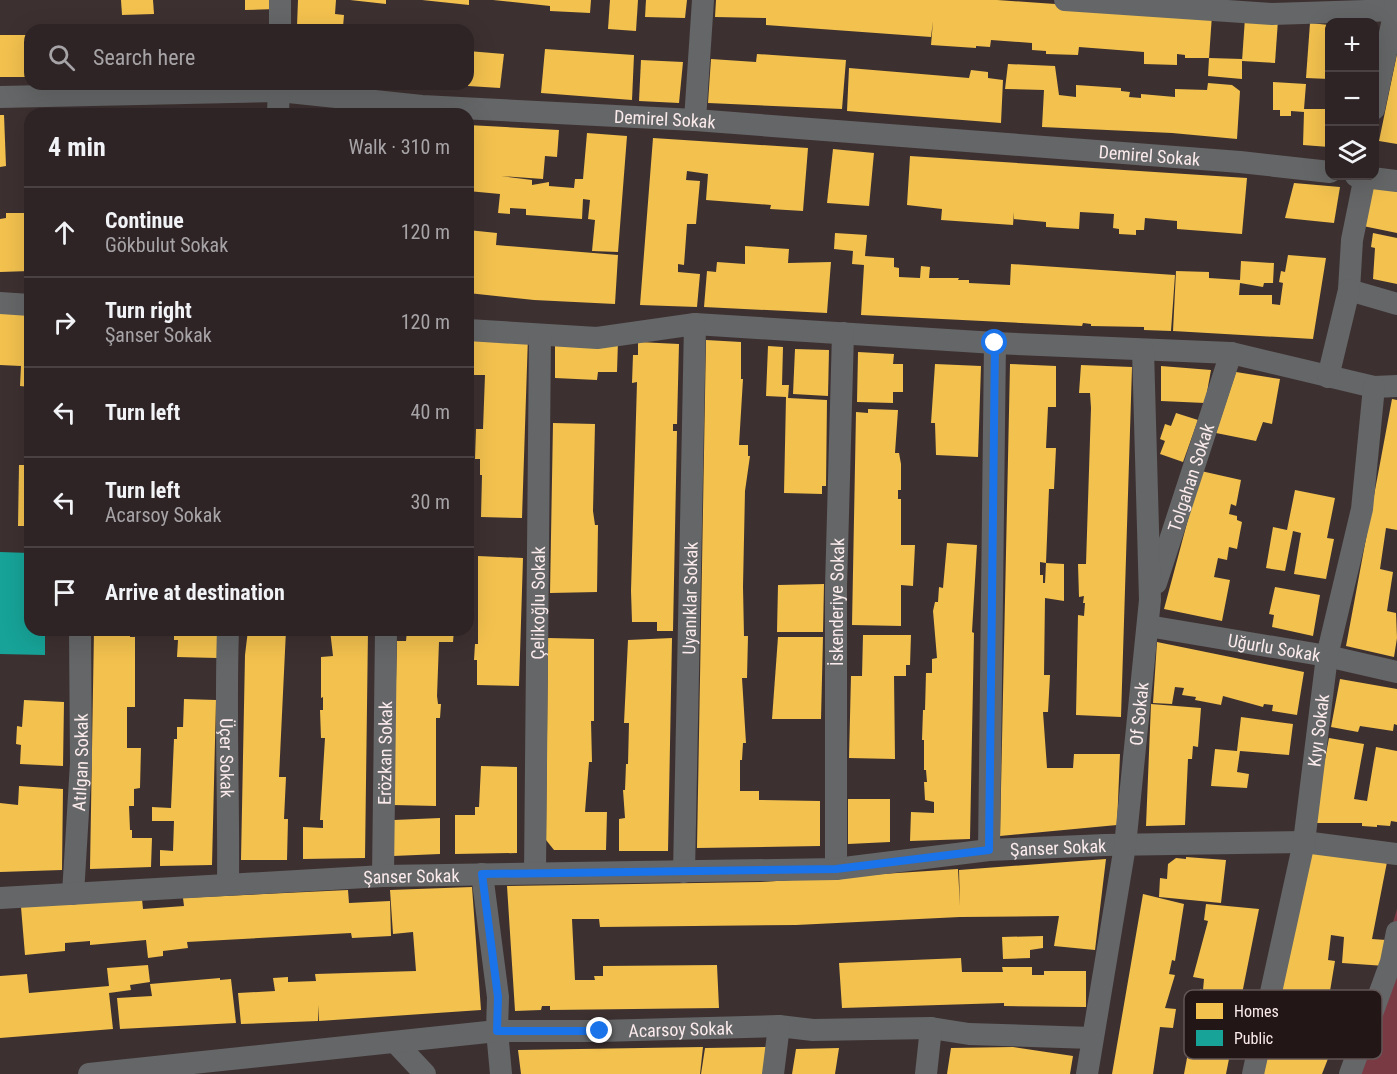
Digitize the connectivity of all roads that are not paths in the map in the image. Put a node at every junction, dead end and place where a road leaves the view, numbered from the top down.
1 (280, 0) edge
2 (702, 0) edge
3 (1065, 0) edge
4 (1396, 7) edge
5 (280, 24) edge
6 (1379, 86) edge
7 (217, 90) edge
8 (279, 90) edge
9 (295, 90) edge
10 (0, 97) edge
11 (278, 108) edge
12 (461, 108) edge
13 (474, 109) edge
14 (695, 120) junction
15 (1325, 172) edge
16 (1379, 178) edge
17 (1361, 180) edge
18 (1397, 181) edge
19 (1349, 290) junction
20 (0, 303) edge
21 (1397, 304) edge
22 (24, 305) edge
23 (695, 324) junction
24 (474, 330) edge
25 (843, 333) junction
26 (540, 335) junction
27 (995, 343) junction
28 (1143, 350) junction
29 (1231, 353) junction
30 (1328, 377) junction
31 (1397, 386) edge
32 (1374, 387) junction
33 (1150, 600) junction
34 (1148, 626) junction
35 (80, 636) edge
36 (228, 636) edge
37 (386, 636) edge
38 (1327, 656) junction
39 (1397, 672) edge
40 (1304, 842) junction
41 (1125, 846) junction
42 (989, 850) junction
43 (1397, 854) edge
44 (836, 869) junction
45 (684, 872) junction
46 (535, 873) junction
47 (482, 874) junction
48 (383, 876) junction
49 (228, 884) junction
50 (73, 894) junction
51 (0, 898) edge
52 (1397, 932) edge
53 (1271, 990) edge
54 (1381, 990) edge
55 (779, 1026) junction
56 (931, 1028) junction
57 (497, 1031) junction
58 (1092, 1038) junction
59 (395, 1042) junction
60 (1256, 1059) edge
61 (1355, 1059) edge
62 (89, 1074) edge
63 (425, 1074) edge
64 (501, 1074) edge
65 (773, 1074) edge
66 (926, 1074) edge
67 (1087, 1074) edge
68 (1253, 1074) edge
69 (1350, 1074) edge

1 - 5 street
2 - 14 street
3 - 4 street
4 - 6 street
7 - 10 street, Demirel Sokak
8 - 11 street
9 - 12 street, Demirel Sokak
13 - 14 street, Demirel Sokak
14 - 15 street, Demirel Sokak
16 - 18 street
17 - 19 street
19 - 21 street
19 - 30 street
20 - 22 street
23 - 25 street
23 - 26 street
23 - 45 street, Uyanıklar Sokak
24 - 26 street
25 - 27 street
25 - 44 street, İskenderiye Sokak
26 - 46 street, Çelikoğlu Sokak
27 - 28 street
27 - 42 street
28 - 29 street
28 - 33 street, Of Sokak
29 - 30 street
29 - 33 street, Tolgahan Sokak
30 - 32 street
31 - 32 street
32 - 38 street, Kıyı Sokak
33 - 34 street, Of Sokak
34 - 38 street, Uğurlu Sokak
34 - 41 street, Of Sokak
35 - 50 street, Atılgan Sokak
36 - 49 street, Üçer Sokak
37 - 48 street, Erözkan Sokak
38 - 39 street, Uğurlu Sokak
38 - 40 street, Kıyı Sokak
40 - 41 street, Şanser Sokak
40 - 43 street, Şanser Sokak
40 - 53 street, Kıyı Sokak
41 - 42 street, Şanser Sokak
41 - 58 street, Of Sokak
42 - 44 street, Şanser Sokak
44 - 45 street, Şanser Sokak
45 - 46 street, Şanser Sokak
46 - 47 street, Şanser Sokak
47 - 48 street, Şanser Sokak
47 - 57 street
48 - 49 street, Şanser Sokak
49 - 50 street, Şanser Sokak
50 - 51 street, Şanser Sokak
52 - 54 street
55 - 56 street, Acarsoy Sokak
55 - 57 street, Acarsoy Sokak
55 - 65 street
56 - 58 street, Acarsoy Sokak
56 - 66 street
57 - 59 street, Acarsoy Sokak
57 - 64 street
58 - 67 street, Of Sokak
59 - 62 street, Acarsoy Sokak
59 - 63 street
60 - 68 street, Kıyı Sokak
61 - 69 street

